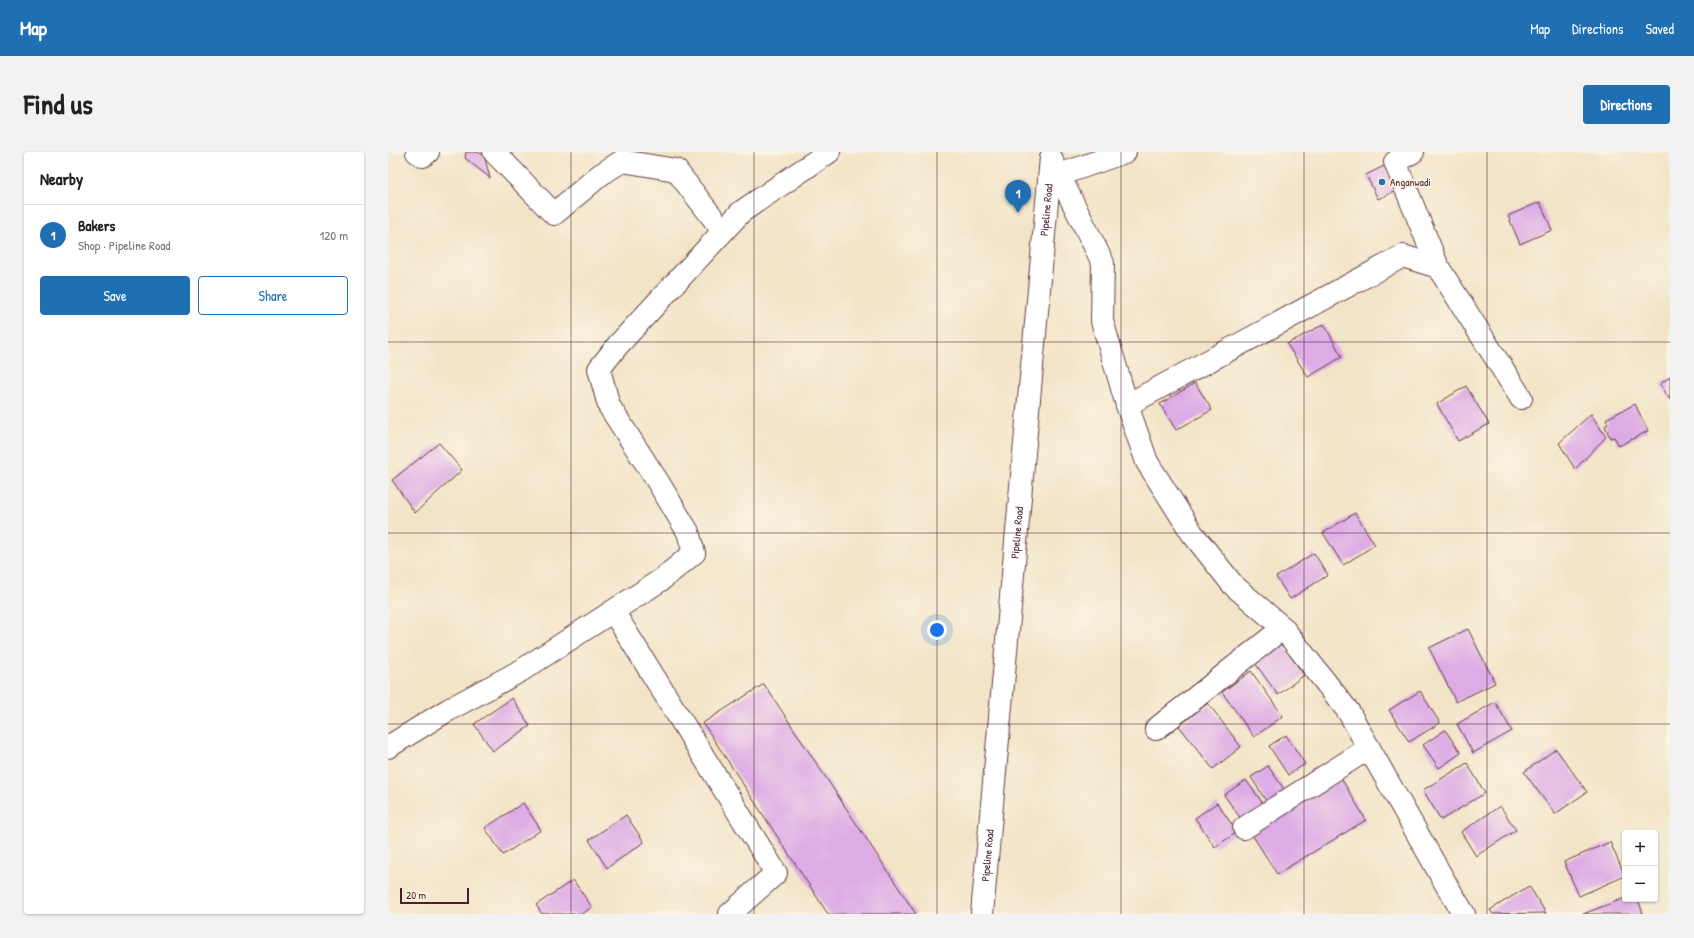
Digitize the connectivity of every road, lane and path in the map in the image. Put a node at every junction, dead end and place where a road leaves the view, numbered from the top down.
1 (417, 152) edge
2 (428, 152) edge
3 (494, 152) edge
4 (829, 152) edge
5 (1125, 152) edge
6 (1413, 152) edge
7 (640, 158) edge
8 (1053, 162) edge
9 (723, 232) junction
10 (1438, 267) junction
11 (1521, 398) dead end
12 (1127, 404) junction
13 (613, 611) junction
14 (1283, 628) junction
15 (1156, 729) dead end
16 (388, 747) edge
17 (1369, 748) junction
18 (1244, 828) dead end
19 (730, 914) edge
20 (982, 914) edge
21 (1464, 914) edge

1 - 2 street
3 - 7 street
4 - 9 street
5 - 8 street
6 - 10 street
7 - 9 street
8 - 12 street
8 - 20 street, Pipeline Road
9 - 13 street
10 - 11 street
10 - 12 street
12 - 14 street
13 - 16 street
13 - 19 street
14 - 15 street
14 - 17 street
17 - 18 street
17 - 21 street

